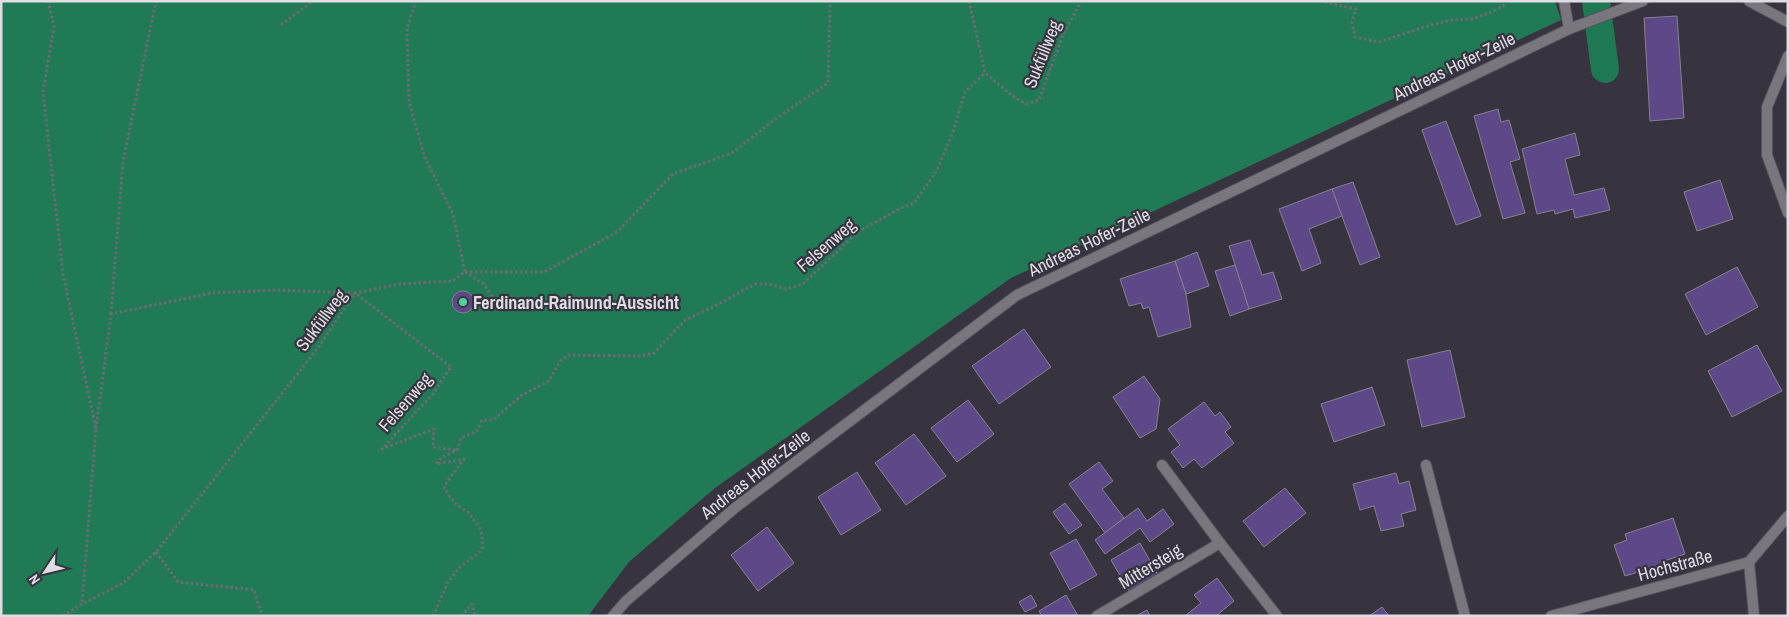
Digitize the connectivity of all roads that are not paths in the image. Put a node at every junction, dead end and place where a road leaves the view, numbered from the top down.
1 (1564, 1) edge
2 (1643, 1) edge
3 (1749, 1) edge
4 (1788, 22) edge
5 (1569, 29) junction
6 (1788, 56) edge
7 (1788, 213) edge
8 (1162, 465) dead end
9 (1426, 465) dead end
10 (1788, 516) edge
11 (1220, 543) junction
12 (1749, 562) junction
13 (613, 616) edge
14 (1097, 616) edge
15 (1277, 616) edge
16 (1465, 616) edge
17 (1551, 616) edge
18 (1754, 616) edge

1 - 5 street
2 - 5 street, Andreas Hofer-Zeile
3 - 4 street
5 - 13 street, Andreas Hofer-Zeile
6 - 7 street
8 - 11 street
9 - 16 street
10 - 12 street
11 - 14 street, Mittersteig
11 - 15 street
12 - 17 street, Hochstraße
12 - 18 street

